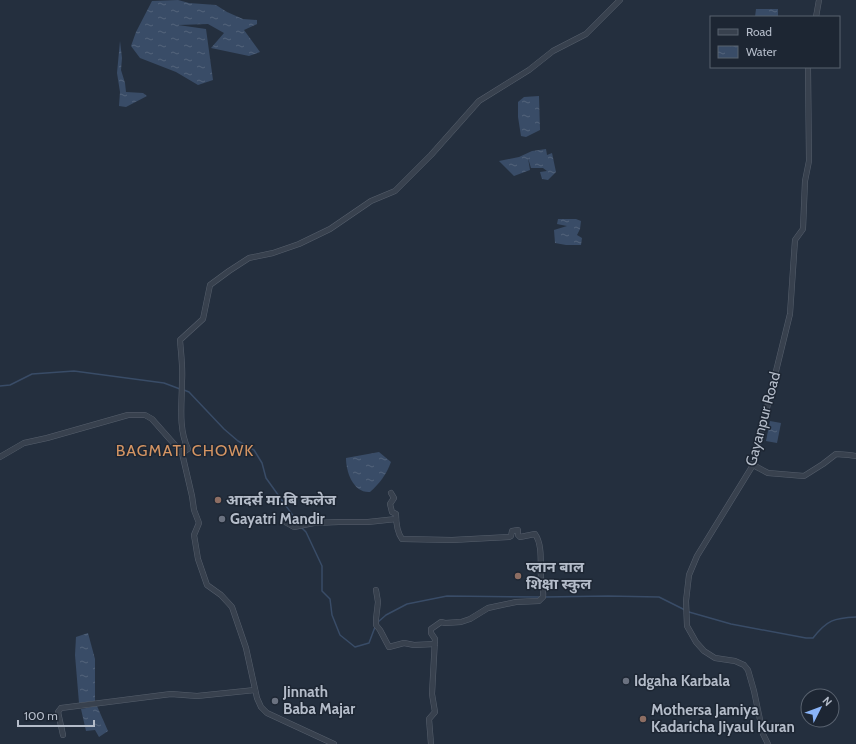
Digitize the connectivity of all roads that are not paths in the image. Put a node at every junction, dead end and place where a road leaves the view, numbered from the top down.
1 (620, 0) edge
2 (819, 0) edge
3 (816, 16) edge
4 (808, 68) edge
5 (182, 453) junction
6 (856, 456) edge
7 (0, 457) edge
8 (753, 464) junction
9 (391, 493) dead end
10 (396, 519) junction
11 (285, 522) dead end
12 (376, 590) dead end
13 (435, 644) junction
14 (254, 690) junction
15 (63, 735) dead end
16 (334, 744) edge
17 (430, 744) edge
18 (768, 744) edge

1 - 5 street
2 - 3 street
4 - 8 street, Gayanpur Road
5 - 7 street
5 - 14 street
6 - 8 street
8 - 18 street, Gayanpur Road
9 - 10 street
10 - 11 street
10 - 13 street
12 - 13 street
13 - 17 street
14 - 15 street
14 - 16 street

